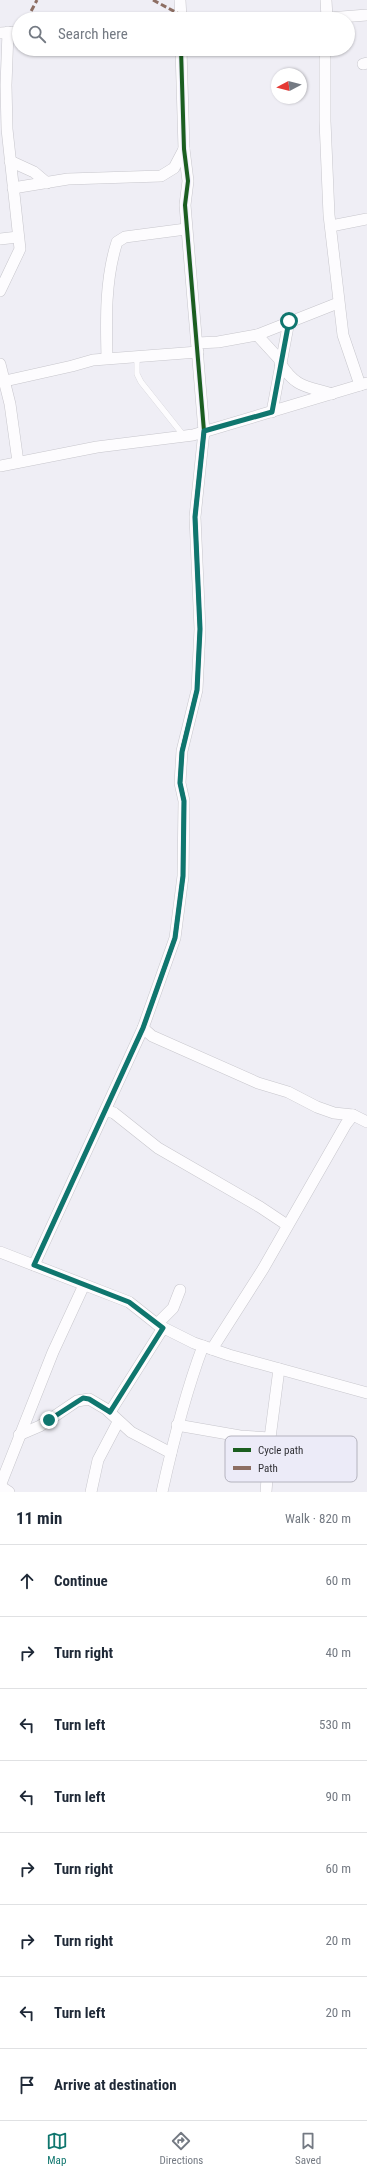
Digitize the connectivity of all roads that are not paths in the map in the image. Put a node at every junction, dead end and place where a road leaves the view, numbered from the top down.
1 (180, 0) edge
2 (326, 0) edge
3 (181, 12) edge
4 (323, 12) edge
5 (367, 15) edge
6 (355, 16) edge
7 (9, 32) edge
8 (181, 56) edge
9 (325, 56) edge
10 (184, 149) junction
11 (10, 161) junction
12 (47, 182) junction
13 (13, 188) junction
14 (367, 219) edge
15 (331, 226) junction
16 (186, 229) junction
17 (18, 237) junction
18 (0, 239) edge
19 (0, 292) edge
20 (338, 303) junction
21 (289, 321) junction
22 (257, 335) junction
23 (198, 347) junction
24 (138, 357) junction
25 (107, 358) junction
26 (280, 362) junction
27 (0, 364) edge
28 (5, 381) junction
29 (364, 384) edge
30 (332, 394) junction
31 (272, 412) junction
32 (204, 431) junction
33 (184, 436) junction
34 (18, 462) junction
35 (0, 466) edge
36 (143, 1028) junction
37 (106, 1110) junction
38 (353, 1115) junction
39 (367, 1122) edge
40 (287, 1225) junction
41 (0, 1252) edge
42 (34, 1265) junction
43 (84, 1285) junction
44 (180, 1290) dead end
45 (160, 1326) junction
46 (208, 1348) junction
47 (279, 1369) junction
48 (367, 1393) edge
49 (110, 1412) junction
50 (118, 1422) junction
51 (177, 1425) junction
52 (19, 1435) junction
53 (240, 1436) edge
54 (270, 1436) edge
55 (171, 1453) junction
56 (1, 1482) edge
57 (267, 1482) edge
58 (9, 1492) edge
59 (91, 1492) edge
60 (162, 1492) edge
61 (266, 1492) edge

1 - 3 street
2 - 4 street
5 - 6 street
7 - 11 street
8 - 10 street
9 - 15 street
10 - 12 street
10 - 16 street
11 - 12 street
11 - 13 street
12 - 13 street
13 - 17 street
14 - 15 street
15 - 20 street
16 - 23 street
16 - 25 street
17 - 18 street
17 - 19 street
20 - 21 street
20 - 29 street
21 - 22 street
21 - 26 street
22 - 23 street
22 - 26 street
23 - 24 street
23 - 32 street
24 - 25 street
24 - 33 lane
25 - 28 street
26 - 30 street
26 - 31 street
27 - 28 street
28 - 34 street
29 - 30 street
30 - 31 street
31 - 32 street
32 - 33 street
32 - 36 street
33 - 34 street
34 - 35 street
36 - 37 street
36 - 38 street
37 - 40 street
37 - 42 street
38 - 39 street
38 - 40 street
40 - 46 street
41 - 42 street
42 - 43 street
43 - 45 street
43 - 52 street
44 - 45 street
45 - 46 street
45 - 49 street
46 - 47 street
46 - 51 street
47 - 48 street
47 - 54 street
49 - 50 street
49 - 52 street
50 - 55 street
50 - 59 street
51 - 53 street
51 - 55 street
52 - 56 street
55 - 60 street
56 - 58 street
57 - 61 street

